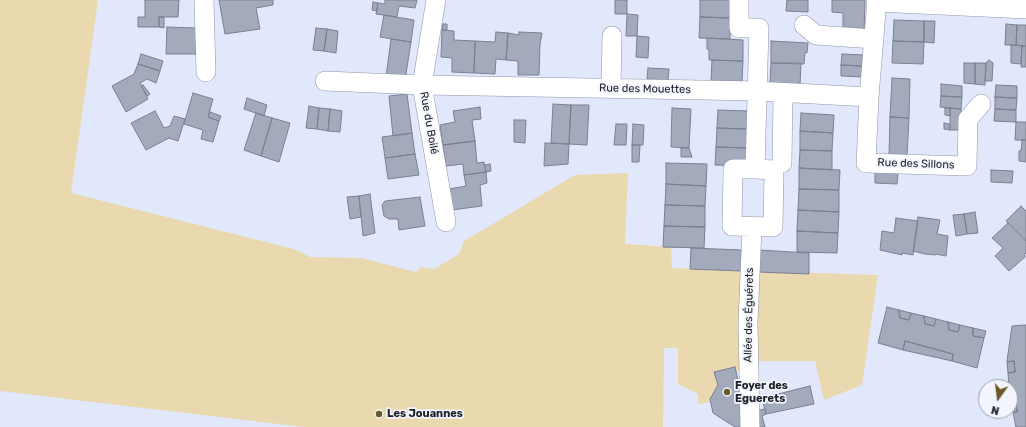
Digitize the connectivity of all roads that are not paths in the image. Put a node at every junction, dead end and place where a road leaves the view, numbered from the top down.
1 (204, 0) edge
2 (436, 0) edge
3 (739, 0) edge
4 (877, 1) edge
5 (1026, 9) edge
6 (804, 25) dead end
7 (612, 36) dead end
8 (874, 39) junction
9 (206, 72) dead end
10 (325, 81) dead end
11 (422, 84) junction
12 (611, 88) junction
13 (757, 91) junction
14 (783, 94) junction
15 (869, 97) junction
16 (981, 104) dead end
17 (782, 163) dead end
18 (755, 169) junction
19 (446, 222) dead end
20 (752, 227) junction
21 (750, 418) edge

1 - 9 street
2 - 11 street, Rue du Boilé
3 - 13 street
4 - 5 street
4 - 8 street, Rue des Sillons
6 - 8 street
7 - 12 street
8 - 15 street, Rue des Sillons
10 - 11 street
11 - 12 street, Rue des Mouettes
11 - 19 street, Rue du Boilé
12 - 13 street, Rue des Mouettes
13 - 14 street, Rue des Mouettes
13 - 18 street
14 - 15 street, Rue des Mouettes
14 - 17 street
15 - 16 street, Rue des Sillons
18 - 20 street
18 - 20 street
20 - 21 street, Allée des Éguérets

